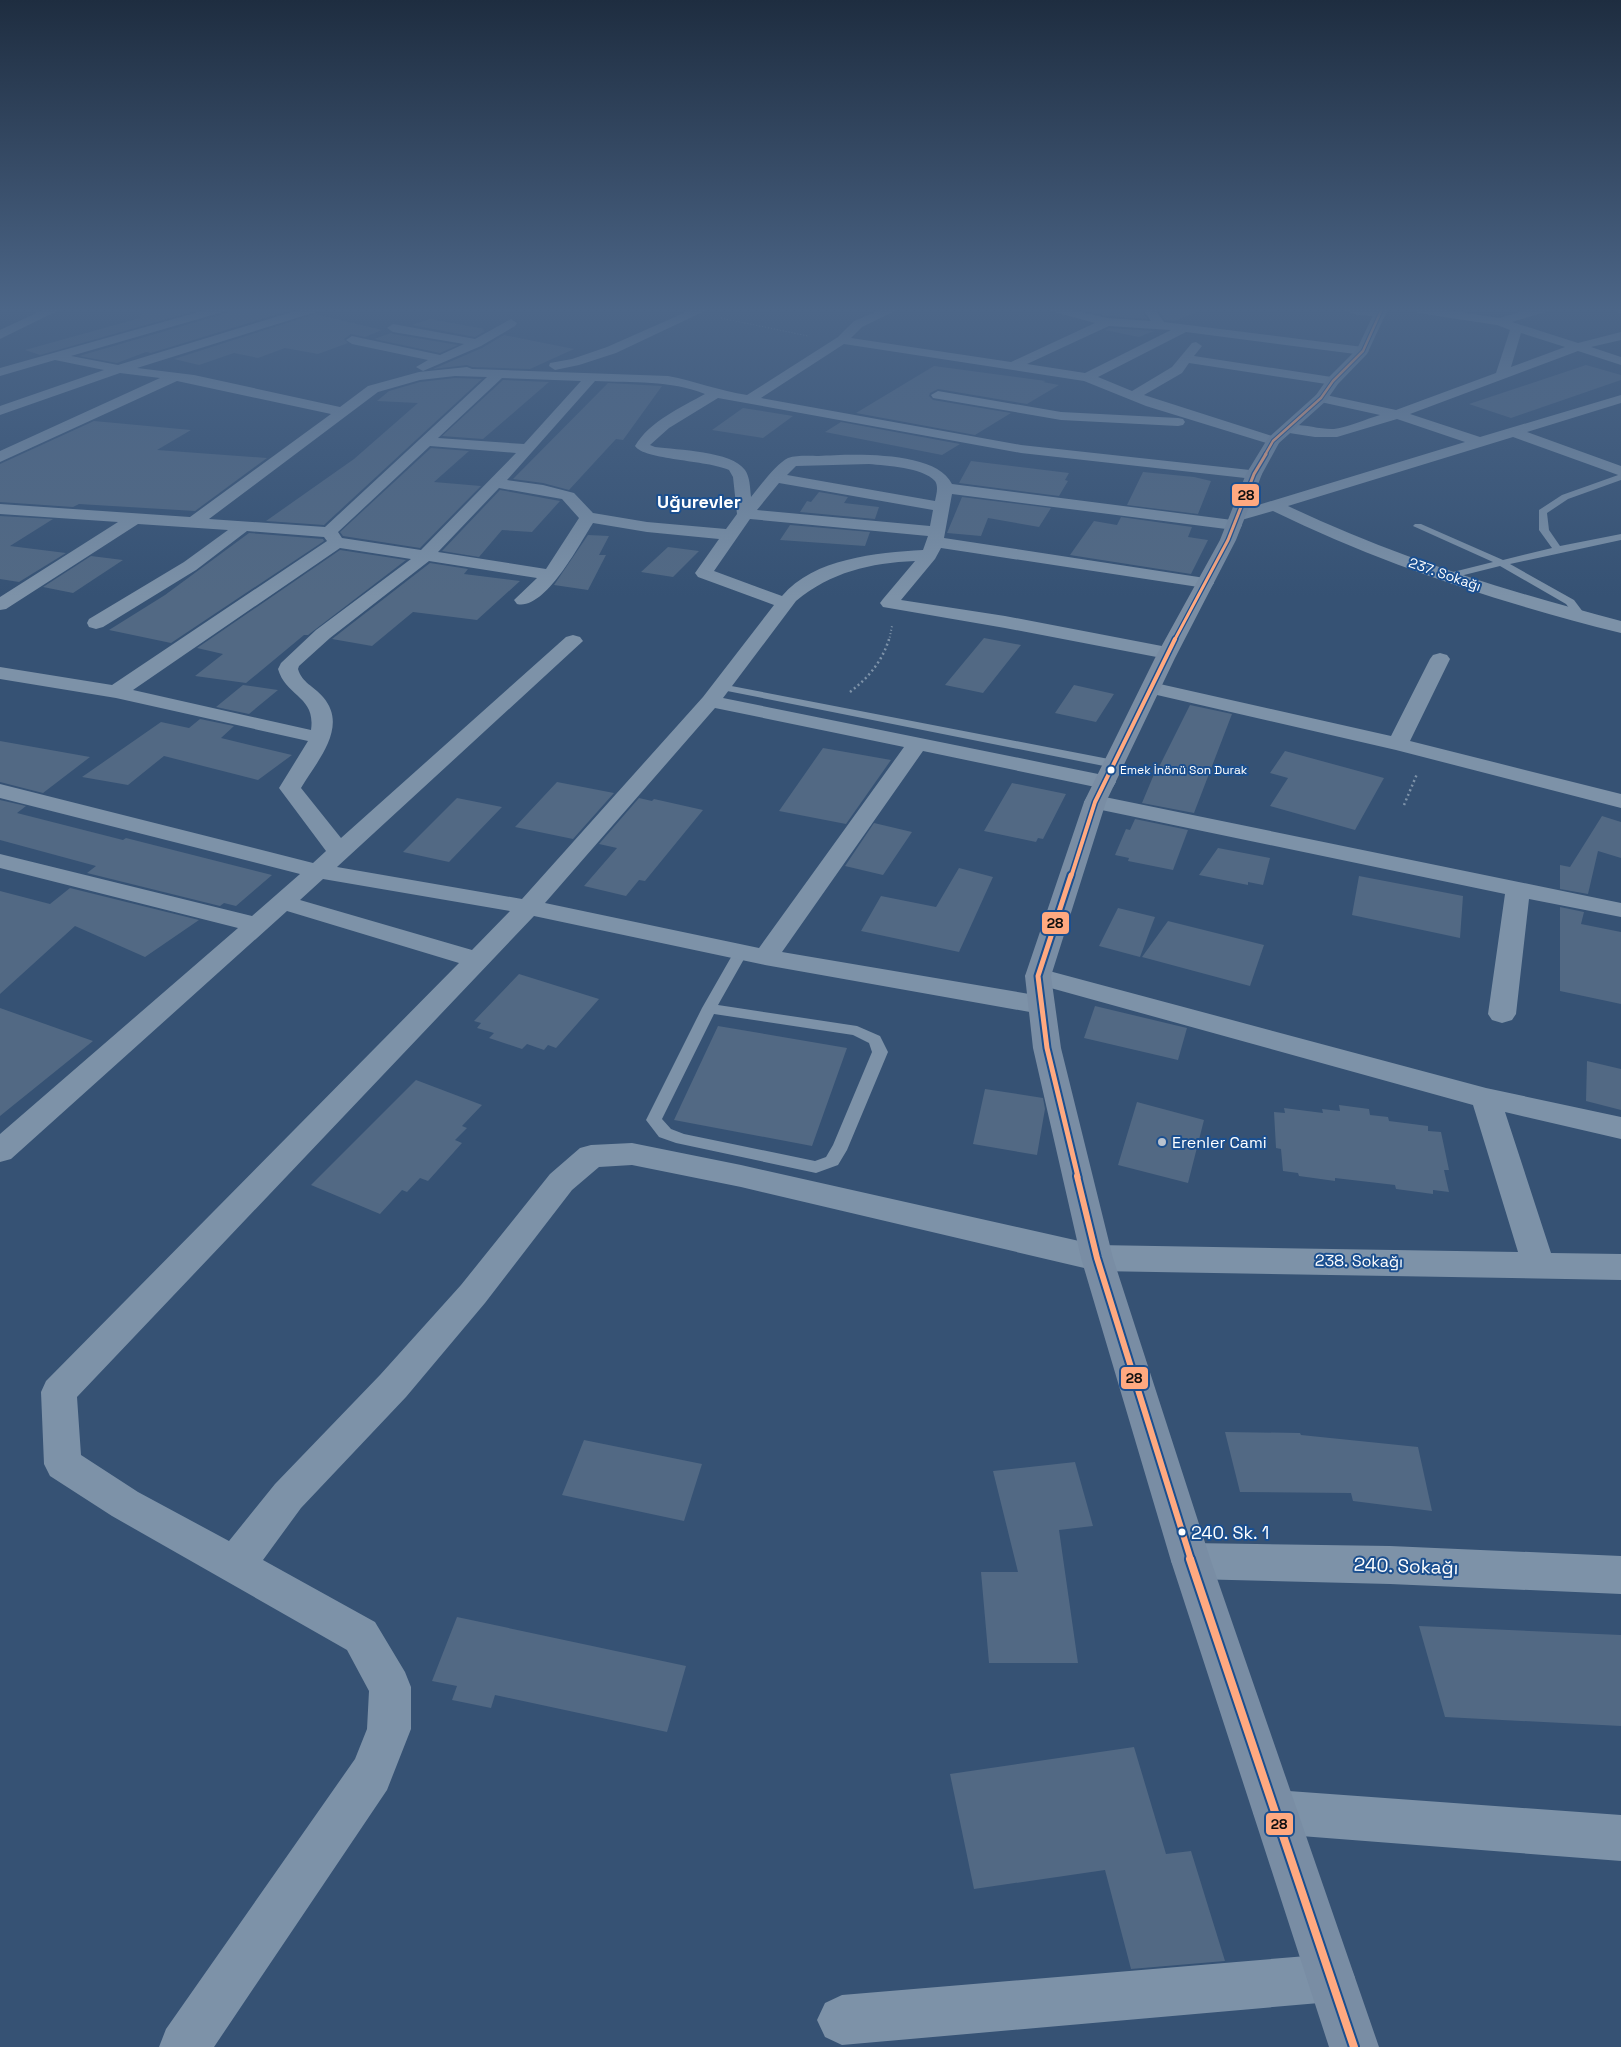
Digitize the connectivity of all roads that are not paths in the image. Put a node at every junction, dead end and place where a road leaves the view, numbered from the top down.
1 (18, 405) edge
2 (113, 405) edge
3 (309, 405) edge
4 (353, 405) edge
5 (465, 405) edge
6 (568, 405) edge
7 (698, 405) edge
8 (775, 405) edge
9 (964, 405) edge
10 (995, 405) edge
11 (1078, 405) edge
12 (1160, 405) edge
13 (1312, 405) edge
14 (1369, 405) edge
15 (1423, 405) edge
16 (1603, 405) edge
17 (0, 411) edge
18 (343, 412) junction
19 (1397, 414) junction
20 (1061, 416) junction
21 (1020, 423) dead end
22 (1217, 423) junction
23 (994, 429) dead end
24 (1513, 432) junction
25 (933, 433) junction
26 (1280, 435) junction
27 (959, 438) junction
28 (426, 441) junction
29 (1479, 442) junction
30 (528, 449) junction
31 (0, 457) edge
32 (766, 471) junction
33 (1621, 471) edge
34 (739, 473) junction
35 (1254, 474) junction
36 (1621, 477) edge
37 (495, 483) junction
38 (945, 488) junction
39 (1274, 505) junction
40 (942, 507) junction
41 (7, 510) edge
42 (745, 514) junction
43 (588, 517) junction
44 (134, 519) junction
45 (0, 520) edge
46 (1236, 520) junction
47 (193, 523) junction
48 (1418, 526) dead end
49 (242, 527) junction
50 (731, 535) junction
51 (333, 537) junction
52 (1621, 537) edge
53 (933, 543) junction
54 (1558, 549) junction
55 (424, 556) junction
56 (1500, 562) junction
57 (551, 575) junction
58 (1448, 576) junction
59 (1205, 584) junction
60 (522, 600) dead end
61 (785, 603) junction
62 (0, 605) edge
63 (1581, 616) junction
64 (96, 623) dead end
65 (1621, 627) edge
66 (573, 641) dead end
67 (1168, 653) junction
68 (1440, 659) dead end
69 (0, 673) edge
70 (1151, 688) junction
71 (116, 692) junction
72 (715, 694) junction
73 (321, 738) junction
74 (918, 743) junction
75 (1398, 744) junction
76 (1105, 783) junction
77 (0, 791) edge
78 (1621, 801) edge
79 (339, 852) junction
80 (0, 861) edge
81 (318, 871) junction
82 (1518, 889) junction
83 (282, 902) junction
84 (528, 907) junction
85 (1621, 910) edge
86 (257, 925) junction
87 (753, 955) junction
88 (476, 960) junction
89 (1040, 990) junction
90 (709, 1008) junction
91 (1502, 1014) dead end
92 (1486, 1098) junction
93 (1621, 1128) edge
94 (0, 1150) edge
95 (1097, 1258) junction
96 (1538, 1264) junction
97 (1621, 1267) edge
98 (1191, 1561) junction
99 (235, 1564) junction
100 (1621, 1575) edge
101 (1275, 1812) junction
102 (1621, 1838) edge
103 (1330, 1978) junction
104 (842, 2020) dead end
105 (184, 2047) edge
106 (1354, 2047) edge

1 - 17 street
2 - 31 street
3 - 18 street
4 - 18 street
5 - 28 street
6 - 30 street
7 - 34 street
8 - 25 street
9 - 25 street
10 - 20 street
11 - 20 street
12 - 22 street
13 - 26 street
14 - 19 street
15 - 19 street
16 - 24 street
18 - 47 street
19 - 26 street
19 - 29 street
20 - 21 street
20 - 22 street
22 - 26 street
23 - 27 street
24 - 29 street
24 - 33 street
25 - 27 street
26 - 35 street
27 - 35 street
28 - 30 street
28 - 51 street
29 - 39 street
30 - 37 street
32 - 34 street
32 - 38 street
32 - 40 street
32 - 42 street
34 - 42 street
35 - 46 street
36 - 54 lane
37 - 43 street
37 - 55 street
38 - 40 street
38 - 46 street
39 - 46 street
39 - 58 street, 237. Sokağı
40 - 53 street
41 - 44 street
41 - 45 street
42 - 50 street
42 - 53 street
43 - 50 street
43 - 57 street
44 - 47 street
44 - 62 street
46 - 59 street
47 - 49 street
48 - 56 lane
49 - 51 street
49 - 64 street
50 - 61 street
51 - 55 street
51 - 71 street
52 - 54 lane
53 - 59 street
53 - 61 street
53 - 67 street
54 - 56 lane
55 - 57 street
55 - 73 street
56 - 58 lane
56 - 63 lane
57 - 60 street
58 - 63 street, 237. Sokağı
59 - 67 street
61 - 72 street
63 - 65 street, 237. Sokağı
66 - 79 street
67 - 70 street
68 - 75 street
69 - 71 street
70 - 75 street
70 - 76 street
71 - 73 street
72 - 74 street
72 - 76 lane
72 - 84 street
73 - 79 street
74 - 76 street
74 - 87 street
75 - 78 street
76 - 82 street
76 - 89 street
77 - 81 street
79 - 81 street
80 - 86 street
81 - 83 street
81 - 84 street
82 - 85 street
82 - 91 street
83 - 86 street
83 - 88 street
84 - 87 street
84 - 88 street
86 - 94 street
87 - 89 street
87 - 90 lane
88 - 99 street
89 - 92 street
89 - 95 street
90 - 90 lane
92 - 93 street
92 - 96 street
95 - 96 street, 238. Sokağı
95 - 98 street
95 - 99 street, 238. Sokağı
96 - 97 street, 238. Sokağı
98 - 100 street, 240. Sokağı
98 - 101 street
99 - 105 street
101 - 102 street
101 - 103 street
103 - 104 street
103 - 106 street

